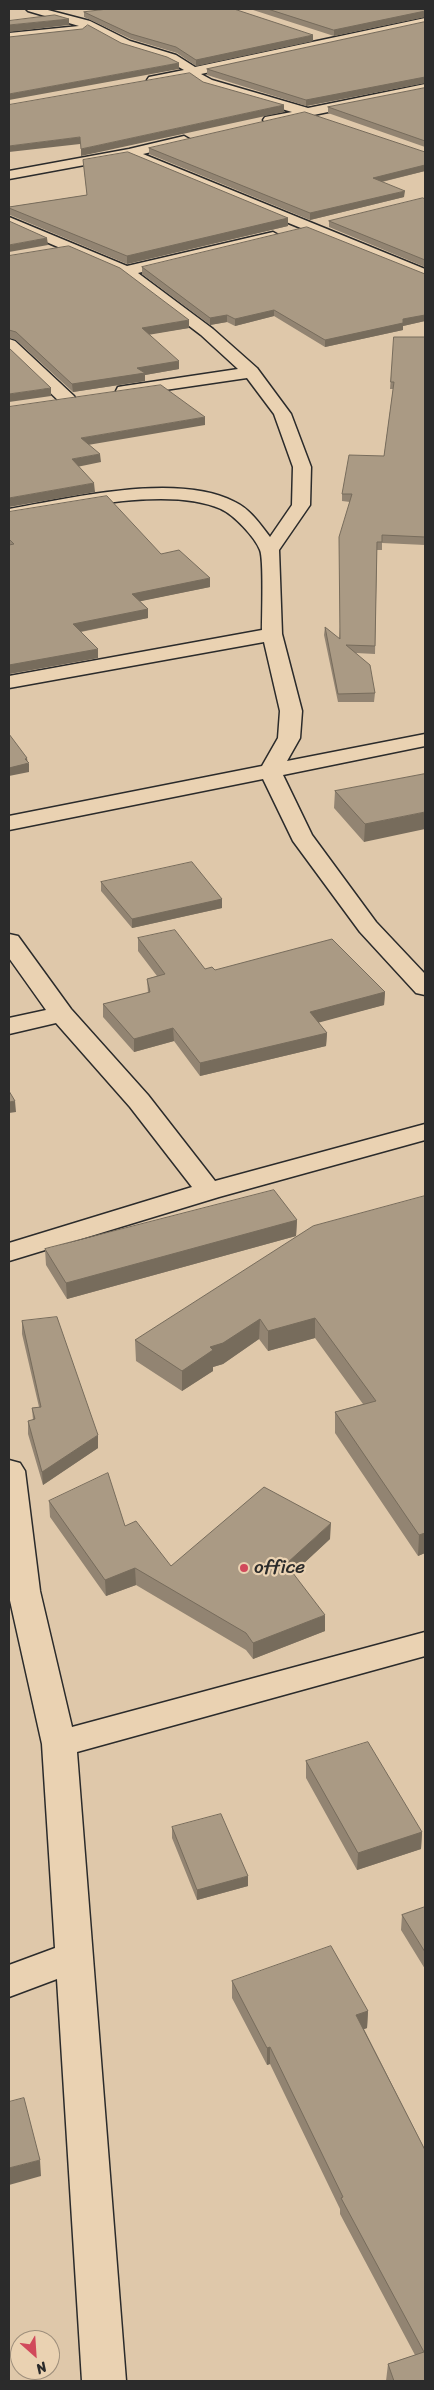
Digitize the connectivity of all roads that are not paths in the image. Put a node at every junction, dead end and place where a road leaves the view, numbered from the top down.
1 (32, 9) edge
2 (425, 22) edge
3 (94, 28) junction
4 (305, 33) edge
5 (9, 37) edge
6 (333, 42) junction
7 (192, 73) junction
8 (143, 82) edge
9 (425, 88) edge
10 (306, 112) junction
11 (333, 121) edge
12 (259, 123) edge
13 (194, 138) edge
14 (129, 153) junction
15 (9, 175) edge
16 (9, 222) edge
17 (331, 222) edge
18 (312, 227) junction
19 (72, 248) junction
20 (45, 252) edge
21 (126, 271) junction
22 (425, 274) edge
23 (9, 344) edge
24 (251, 372) junction
25 (107, 394) edge
26 (88, 397) edge
27 (68, 400) junction
28 (51, 402) edge
29 (9, 514) edge
30 (270, 550) junction
31 (272, 634) junction
32 (9, 682) edge
33 (425, 740) edge
34 (270, 771) junction
35 (9, 823) edge
36 (9, 942) edge
37 (425, 988) edge
38 (62, 1014) junction
39 (9, 1026) edge
40 (425, 1132) edge
41 (209, 1191) junction
42 (9, 1252) edge
43 (9, 1471) edge
44 (16, 1593) edge
45 (425, 1644) edge
46 (59, 1744) junction
47 (73, 1957) junction
48 (9, 1981) edge
49 (104, 2381) edge

1 - 3 street
2 - 6 street
3 - 5 street
3 - 7 street
4 - 6 street
6 - 7 street
7 - 8 street
7 - 10 street
9 - 10 street
10 - 11 street
10 - 12 street
13 - 14 street
14 - 15 street
14 - 18 street
16 - 19 street
17 - 18 street
18 - 21 street
18 - 22 street
19 - 20 street
19 - 21 street
21 - 24 street
23 - 27 street
24 - 25 street
24 - 30 street
26 - 27 street
27 - 28 street
29 - 30 street
30 - 31 street
31 - 32 street
31 - 34 street
33 - 34 street
34 - 35 street
34 - 37 street
36 - 38 street
38 - 39 street
38 - 41 street
40 - 41 street
41 - 42 street
43 - 44 street
44 - 46 street
45 - 46 street
46 - 47 street
47 - 48 street
47 - 49 street

